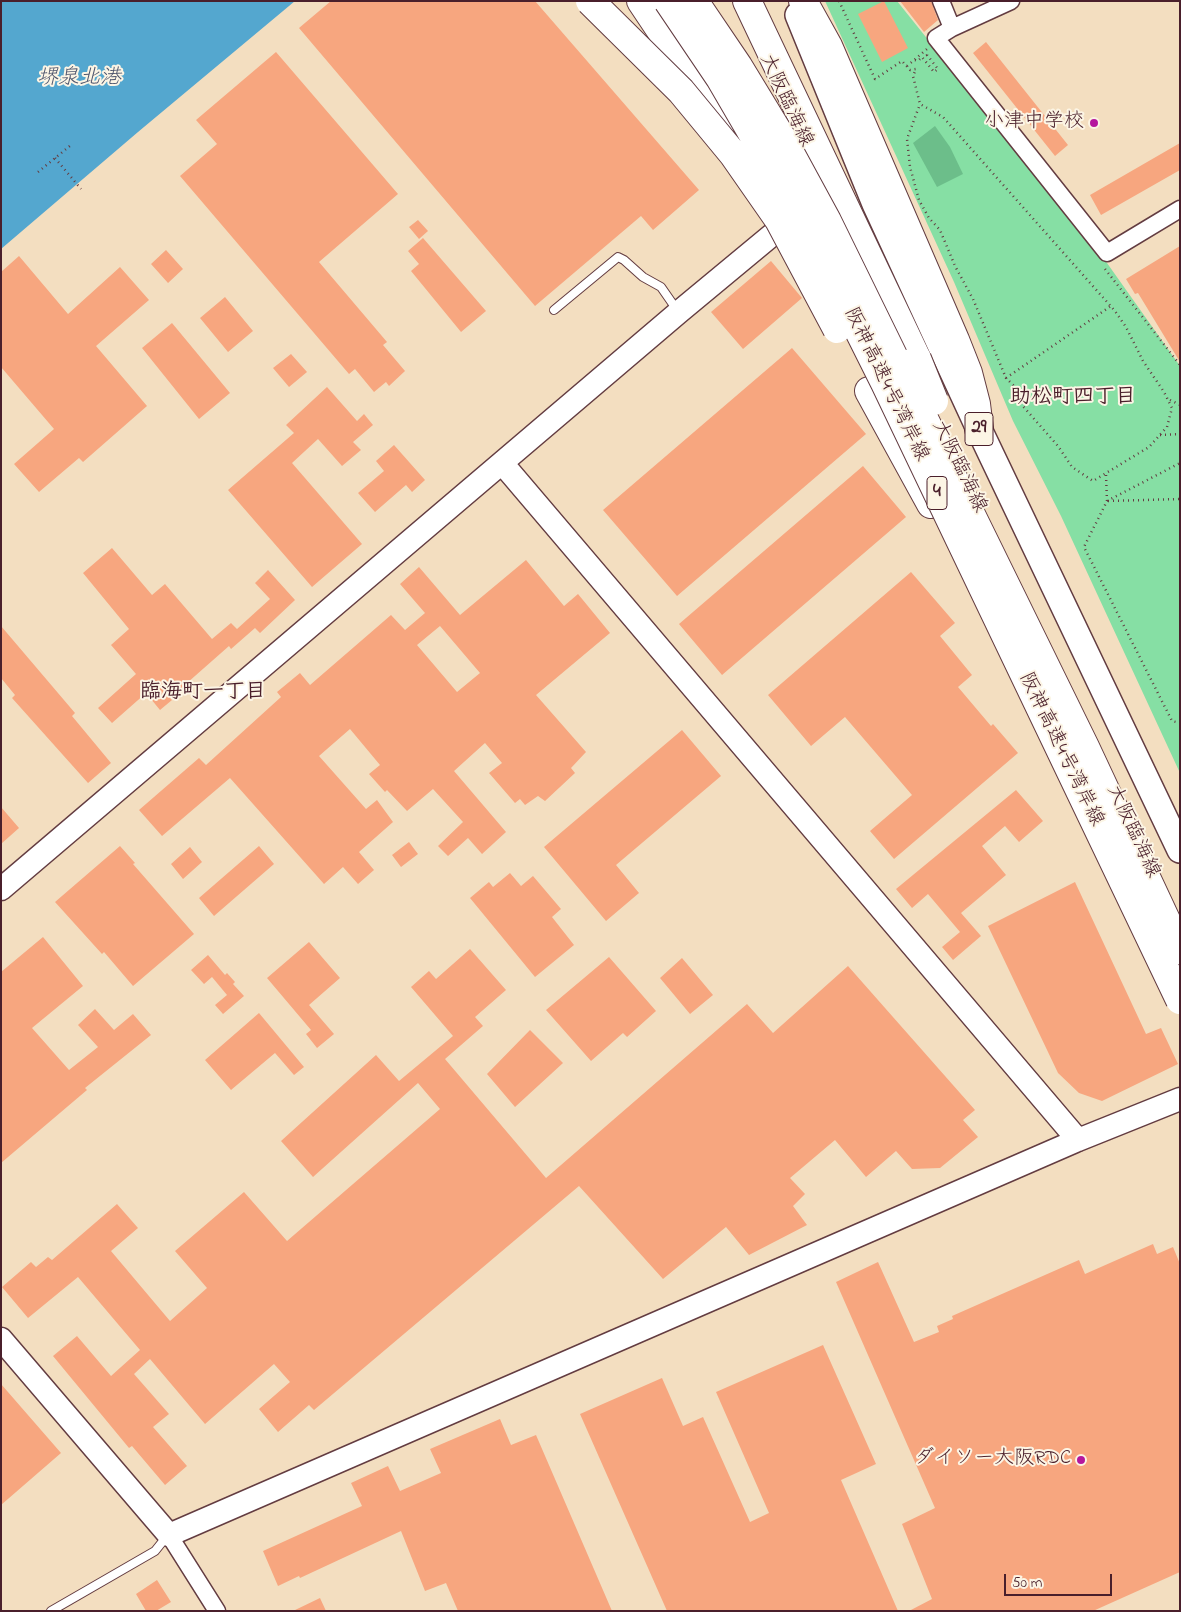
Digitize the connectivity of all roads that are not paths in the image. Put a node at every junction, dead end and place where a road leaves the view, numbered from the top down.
1 (590, 1) edge
2 (641, 1) edge
3 (668, 1) edge
4 (694, 1) edge
5 (736, 1) edge
6 (747, 1) edge
7 (792, 1) edge
8 (803, 1) edge
9 (941, 1) edge
10 (1011, 1) edge
11 (952, 28) junction
12 (827, 192) junction
13 (1180, 208) edge
14 (786, 222) junction
15 (554, 310) dead end
16 (679, 312) junction
17 (979, 429) junction
18 (502, 463) junction
19 (1016, 591) junction
20 (1006, 636) junction
21 (1085, 747) junction
22 (1180, 850) edge
23 (1, 889) edge
24 (1180, 932) edge
25 (1180, 950) edge
26 (1180, 1000) edge
27 (1180, 1098) edge
28 (1078, 1140) junction
29 (1, 1339) edge
30 (169, 1535) junction
31 (51, 1611) edge
32 (216, 1611) edge

1 - 20 highway, bridge
2 - 14 highway
3 - 20 highway, 阪神高速4号湾岸線 / 4, bridge
4 - 21 highway, 阪神高速4号湾岸線 / 4, bridge
5 - 12 main road, 大阪臨海線 / 29
6 - 19 highway, bridge
7 - 17 main road, 大阪臨海線 / 29
8 - 17 highway
9 - 11 street
10 - 11 street
11 - 13 street
12 - 14 street
12 - 19 main road, 大阪臨海線 / 29
14 - 16 street
14 - 19 main road
15 - 16 lane
16 - 18 street
17 - 22 main road, 大阪臨海線 / 29
18 - 23 street
18 - 28 street
19 - 21 highway, bridge
19 - 24 main road, 大阪臨海線 / 29
20 - 26 highway, 阪神高速4号湾岸線 / 4, bridge
21 - 25 highway, 阪神高速4号湾岸線 / 4, bridge
27 - 28 street
28 - 30 street
29 - 30 street
30 - 31 lane
30 - 32 street

